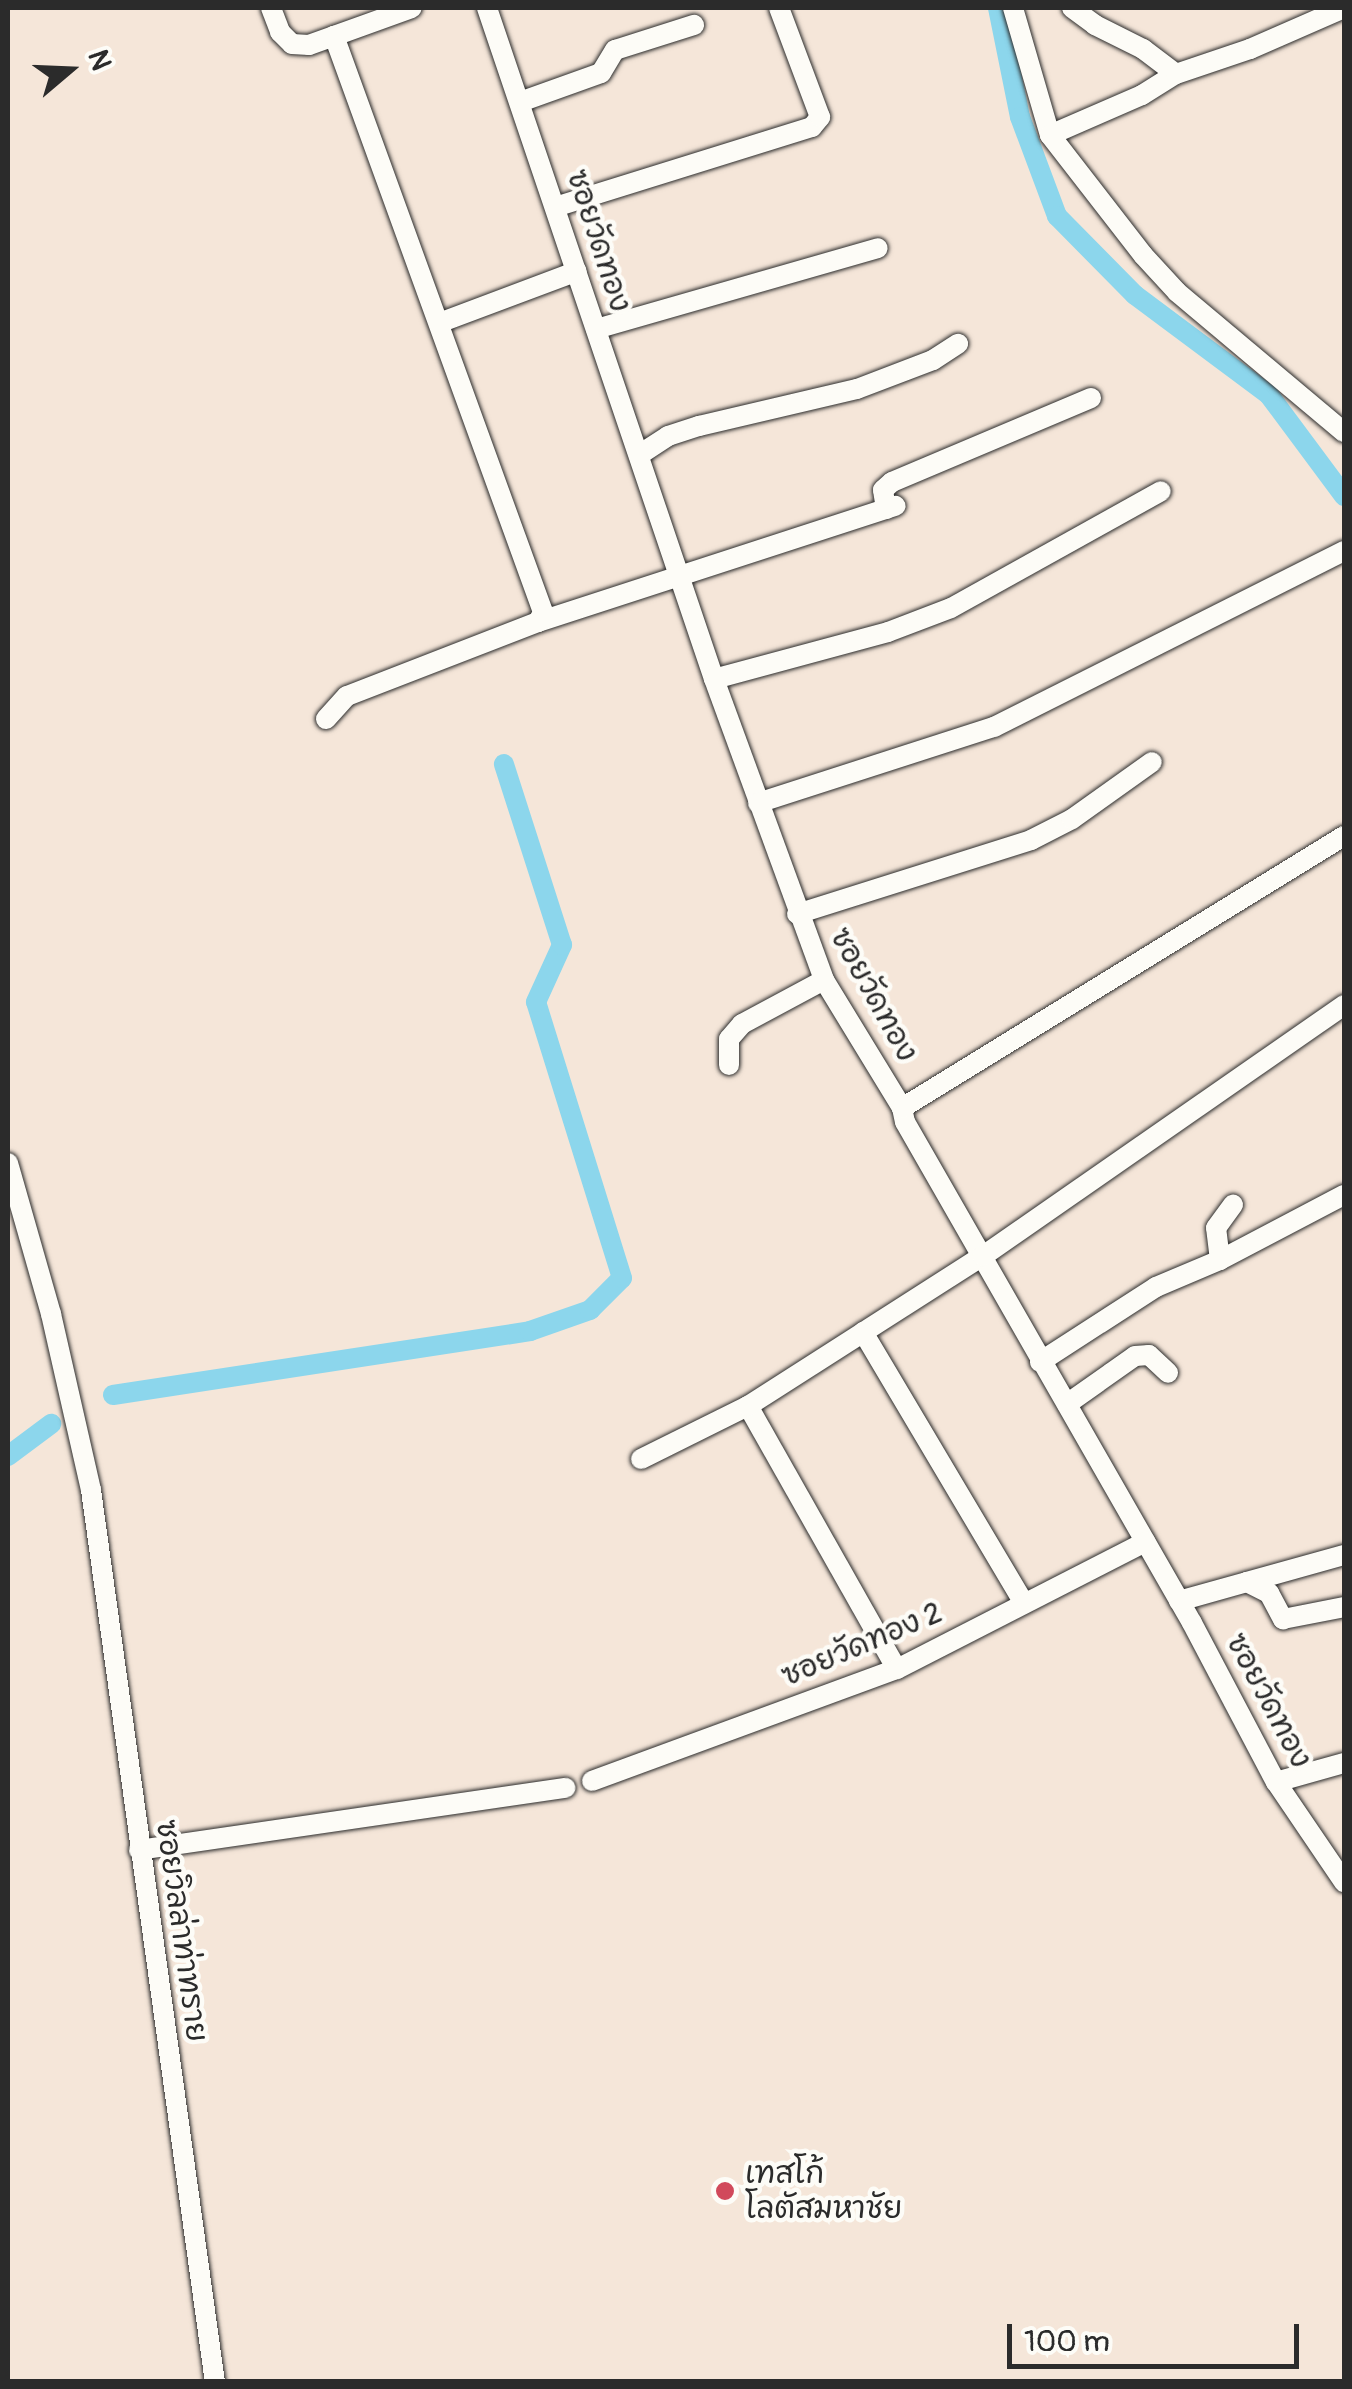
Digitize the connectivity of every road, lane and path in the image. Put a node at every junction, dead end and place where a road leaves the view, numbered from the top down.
1 (271, 8) edge
2 (412, 8) edge
3 (487, 8) edge
4 (779, 8) edge
5 (1013, 8) edge
6 (1072, 8) edge
7 (1344, 8) edge
8 (694, 24) dead end
9 (334, 36) junction
10 (1176, 74) junction
11 (520, 102) junction
12 (1050, 135) junction
13 (555, 207) junction
14 (878, 248) dead end
15 (577, 271) junction
16 (440, 322) junction
17 (596, 329) junction
18 (958, 344) dead end
19 (1091, 398) dead end
20 (1344, 432) edge
21 (638, 455) junction
22 (1161, 490) dead end
23 (1344, 551) edge
24 (680, 576) junction
25 (538, 622) junction
26 (714, 679) junction
27 (326, 718) dead end
28 (1152, 762) dead end
29 (758, 803) junction
30 (1344, 836) edge
31 (797, 914) junction
32 (824, 980) junction
33 (1344, 1005) edge
34 (730, 1065) dead end
35 (902, 1108) junction
36 (8, 1163) edge
37 (1344, 1195) edge
38 (1232, 1205) dead end
39 (983, 1256) junction
40 (1220, 1260) junction
41 (863, 1332) junction
42 (1040, 1362) junction
43 (1168, 1373) dead end
44 (1067, 1404) junction
45 (748, 1406) junction
46 (640, 1459) dead end
47 (1145, 1542) junction
48 (1344, 1555) edge
49 (1247, 1582) junction
50 (1179, 1601) junction
51 (1024, 1603) junction
52 (1344, 1607) edge
53 (897, 1669) junction
54 (1344, 1763) edge
55 (592, 1780) dead end
56 (1276, 1782) junction
57 (566, 1788) dead end
58 (139, 1850) junction
59 (1343, 1877) edge
60 (215, 2382) edge

1 - 9 street
2 - 9 street
3 - 11 street, ซอยวัดทอง
4 - 13 street
5 - 12 street
6 - 10 street
7 - 10 street
8 - 11 street
9 - 16 street
10 - 12 street
11 - 13 street, ซอยวัดทอง
12 - 20 street
13 - 15 street, ซอยวัดทอง
14 - 17 street
15 - 16 street
15 - 17 street, ซอยวัดทอง
16 - 25 street
17 - 21 street, ซอยวัดทอง
18 - 21 street
19 - 24 street
21 - 24 street, ซอยวัดทอง
22 - 26 street
23 - 29 street
24 - 25 street
24 - 26 street, ซอยวัดทอง
25 - 27 street
26 - 29 street, ซอยวัดทอง
28 - 31 street
29 - 31 street, ซอยวัดทอง
30 - 35 street
31 - 32 street, ซอยวัดทอง
32 - 34 street
32 - 35 street, ซอยวัดทอง
33 - 39 street
35 - 39 street, ซอยวัดทอง
36 - 58 street, ซอยวิลล่าท่าทราย
37 - 40 street
38 - 40 street
39 - 41 street
39 - 42 street, ซอยวัดทอง
40 - 42 street
41 - 45 street
41 - 51 street
42 - 44 street, ซอยวัดทอง
43 - 44 street
44 - 47 street, ซอยวัดทอง
45 - 46 street
45 - 53 street
47 - 50 street, ซอยวัดทอง
47 - 51 street, ซอยวัดทอง 2
48 - 49 street
49 - 50 street
49 - 52 street
50 - 56 street, ซอยวัดทอง
51 - 53 street, ซอยวัดทอง 2
53 - 55 street, ซอยวัดทอง 2
54 - 56 street
56 - 59 street, ซอยวัดทอง
57 - 58 street
58 - 60 street, ซอยวิลล่าท่าทราย

